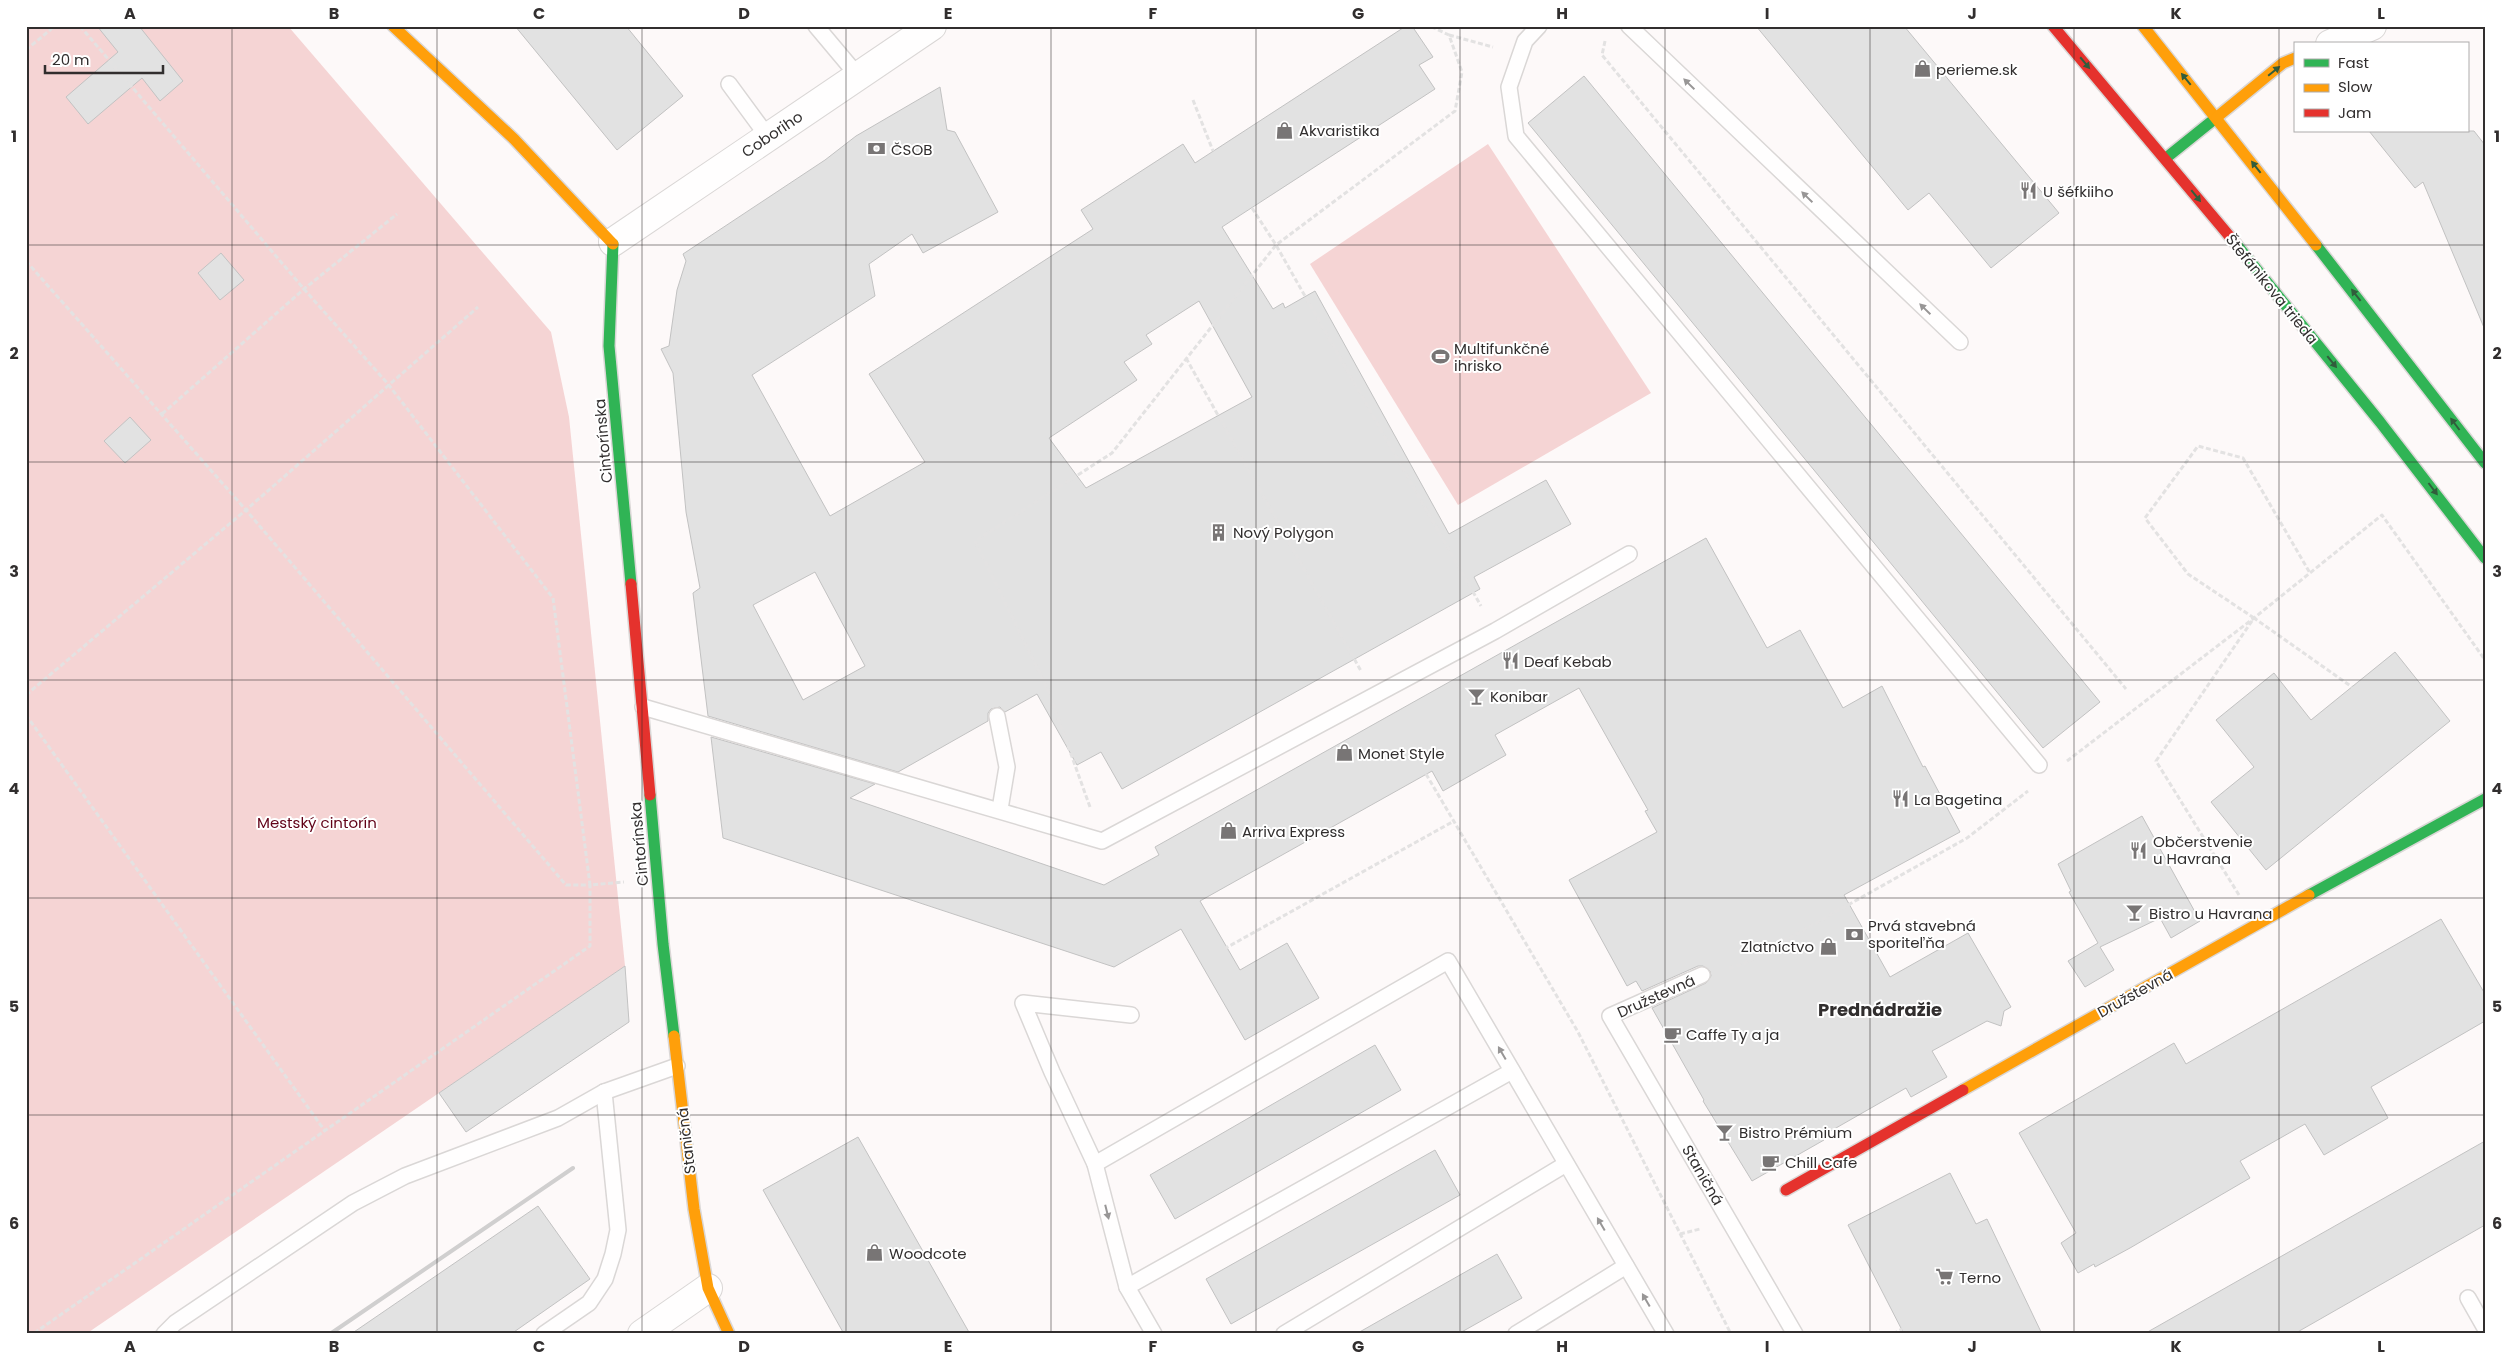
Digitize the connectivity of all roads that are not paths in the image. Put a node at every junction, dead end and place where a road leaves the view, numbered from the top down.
1 (393, 26) edge
2 (816, 26) edge
3 (932, 26) edge
4 (1539, 26) edge
5 (1628, 26) edge
6 (2053, 26) edge
7 (2143, 26) edge
8 (2372, 26) edge
9 (2335, 42) edge
10 (2294, 58) edge
11 (858, 76) junction
12 (729, 84) dead end
13 (2217, 117) junction
14 (768, 137) junction
15 (2166, 158) junction
16 (612, 242) junction
17 (1960, 342) dead end
18 (2485, 463) edge
19 (1629, 554) dead end
20 (2485, 558) edge
21 (643, 707) junction
22 (997, 716) dead end
23 (2039, 765) dead end
24 (2485, 799) edge
25 (1000, 809) junction
26 (663, 944) joint
27 (1702, 975) dead end
28 (1131, 1015) dead end
29 (1610, 1016) joint
30 (677, 1066) junction
31 (1512, 1071) junction
32 (604, 1092) junction
33 (1096, 1164) junction
34 (1566, 1164) junction
35 (1786, 1190) dead end
36 (1626, 1266) junction
37 (1126, 1287) junction
38 (708, 1288) junction
39 (2468, 1298) dead end
40 (2485, 1328) edge
41 (164, 1334) edge
42 (544, 1334) edge
43 (642, 1334) edge
44 (729, 1334) edge
45 (1154, 1334) edge
46 (1284, 1334) edge
47 (1516, 1334) edge
48 (1666, 1334) edge
49 (1795, 1334) edge

1 - 16 street
2 - 11 lane
3 - 11 street, Coboriho
4 - 23 lane
17 -> 5 lane
6 -> 15 street, Štefánikova trieda
13 -> 7 street
8 - 9 street
13 -> 10 street
11 - 14 street, Coboriho
12 - 14 lane
13 - 15 street
18 -> 13 street
14 - 16 street, Coboriho
15 -> 20 street, Štefánikova trieda
16 - 21 street, Cintorínska
19 - 25 lane
21 - 25 lane
21 - 26 street, Cintorínska
22 - 25 lane
24 - 35 street, Družstevná
26 - 30 street, Staničná
27 - 29 lane, Družstevná
28 - 33 lane
29 - 49 lane, Staničná
30 - 32 lane
30 - 38 street, Staničná
31 -> 33 lane
31 - 34 lane
31 - 37 lane
32 - 41 lane
32 - 42 lane
33 -> 37 lane
36 -> 34 lane
34 - 46 lane
36 - 47 lane
48 -> 36 lane
37 - 45 lane
38 - 43 street
38 - 44 street, Staničná
39 - 40 lane

